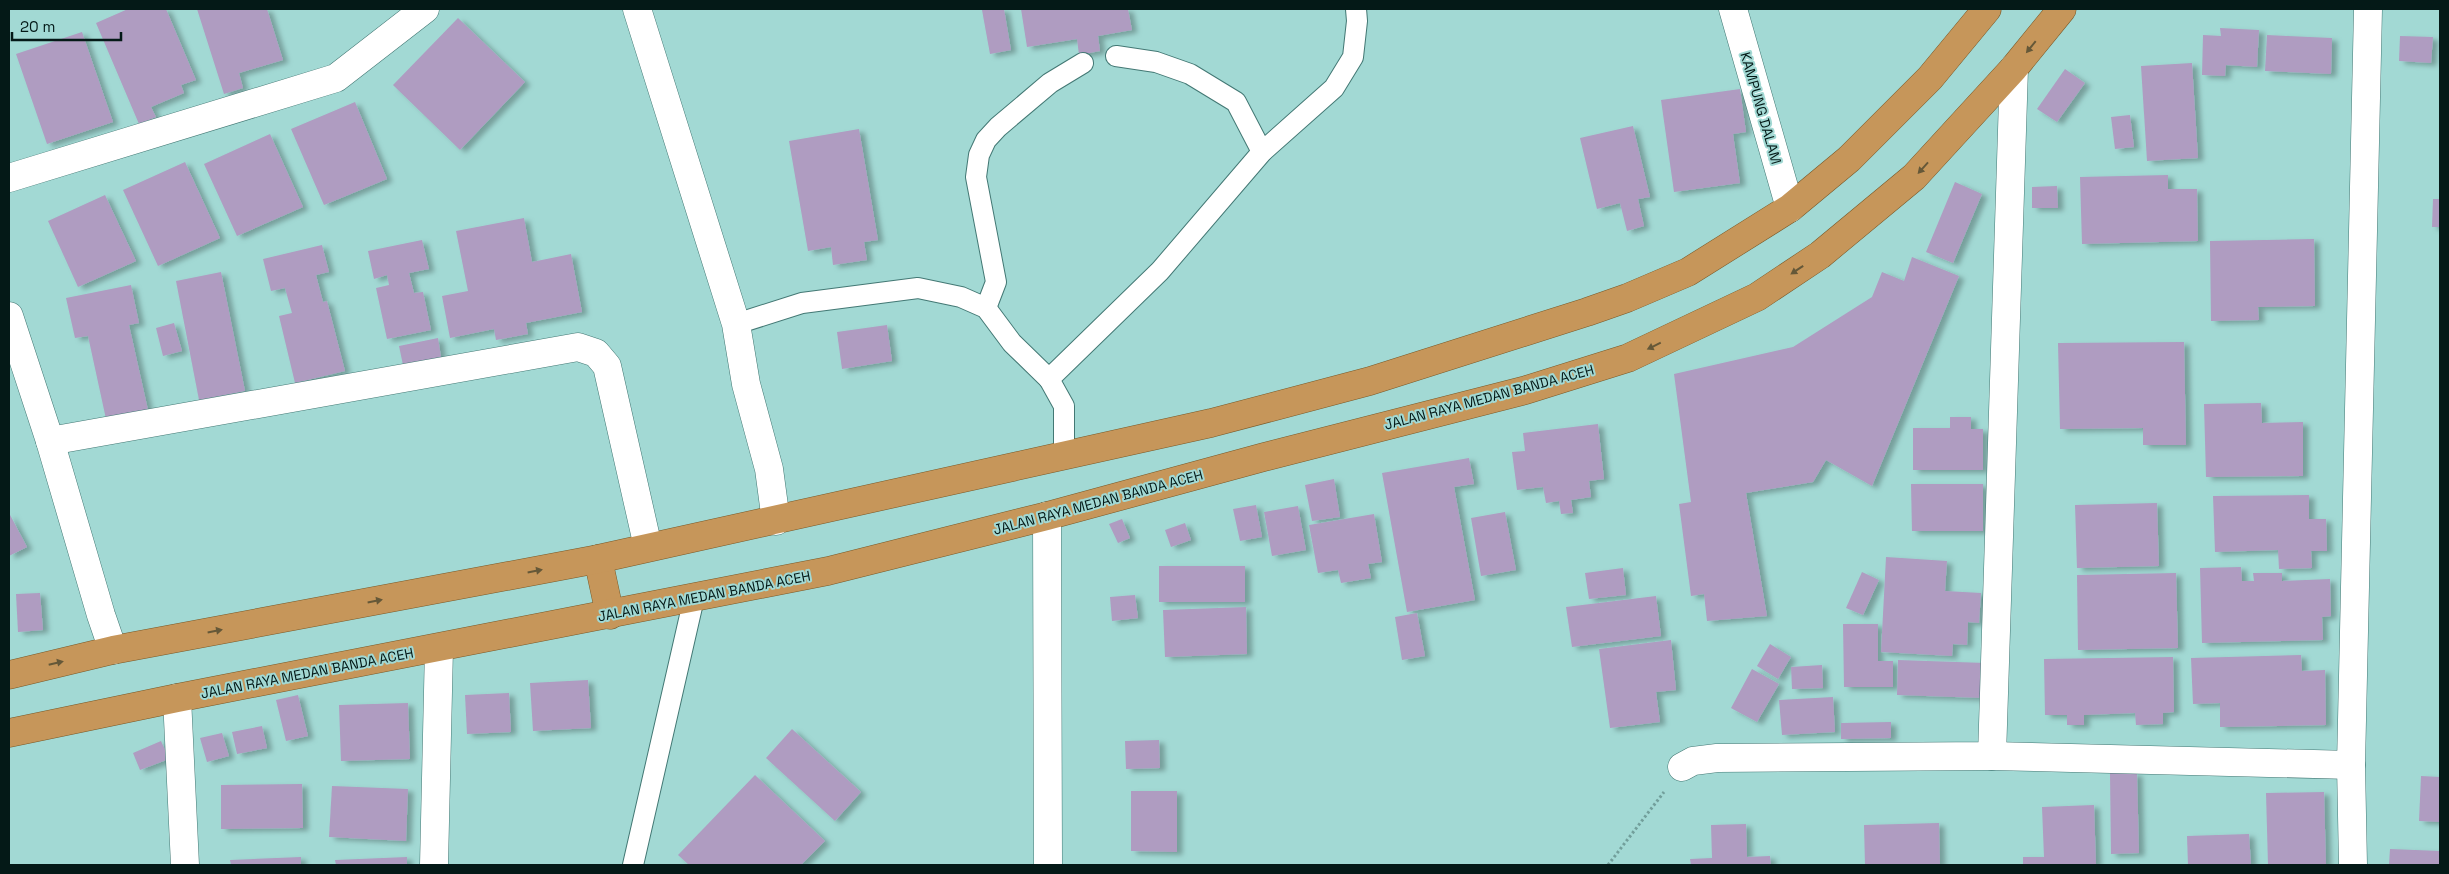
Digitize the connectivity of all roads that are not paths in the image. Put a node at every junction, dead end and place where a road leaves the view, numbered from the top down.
1 (424, 9) edge
2 (637, 9) edge
3 (1356, 9) edge
4 (1732, 9) edge
5 (1987, 9) edge
6 (2062, 9) edge
7 (2368, 9) edge
8 (1116, 56) dead end
9 (1083, 63) dead end
10 (2014, 68) junction
11 (1262, 152) junction
12 (9, 178) edge
13 (1790, 208) junction
14 (986, 308) junction
15 (9, 316) edge
16 (736, 324) junction
17 (1049, 379) junction
18 (50, 441) junction
19 (1064, 456) junction
20 (1047, 516) junction
21 (776, 521) junction
22 (648, 547) junction
23 (598, 559) junction
24 (694, 598) junction
25 (610, 615) junction
26 (439, 648) junction
27 (113, 650) junction
28 (9, 675) edge
29 (177, 698) junction
30 (9, 734) edge
31 (1992, 756) junction
32 (2351, 765) junction
33 (1682, 768) road end
34 (185, 865) edge
35 (434, 865) edge
36 (633, 865) edge
37 (1048, 865) edge
38 (2353, 865) edge

1 - 12 street
2 - 16 street
3 - 11 lane
4 - 13 street, KAMPUNG DALAM
5 - 13 highway
6 -> 10 highway, JALAN RAYA MEDAN BANDA ACEH
7 - 32 street
8 - 11 lane
9 - 14 lane
10 -> 20 highway, JALAN RAYA MEDAN BANDA ACEH
10 - 31 street
11 - 17 lane
13 - 19 highway
14 - 16 lane
14 - 17 lane
15 - 18 street
16 - 21 street
17 - 19 lane
18 - 22 street
18 - 27 street
19 - 21 highway
20 - 24 highway, JALAN RAYA MEDAN BANDA ACEH
20 - 37 street
21 - 22 highway
22 - 23 highway
23 - 25 highway
27 -> 23 highway
24 - 25 highway, JALAN RAYA MEDAN BANDA ACEH
24 - 36 lane
25 - 26 highway, JALAN RAYA MEDAN BANDA ACEH
26 - 29 highway, JALAN RAYA MEDAN BANDA ACEH
26 - 35 street
28 -> 27 highway
29 - 30 highway, JALAN RAYA MEDAN BANDA ACEH
29 - 34 street
31 - 32 street
31 - 33 street
32 - 38 street

